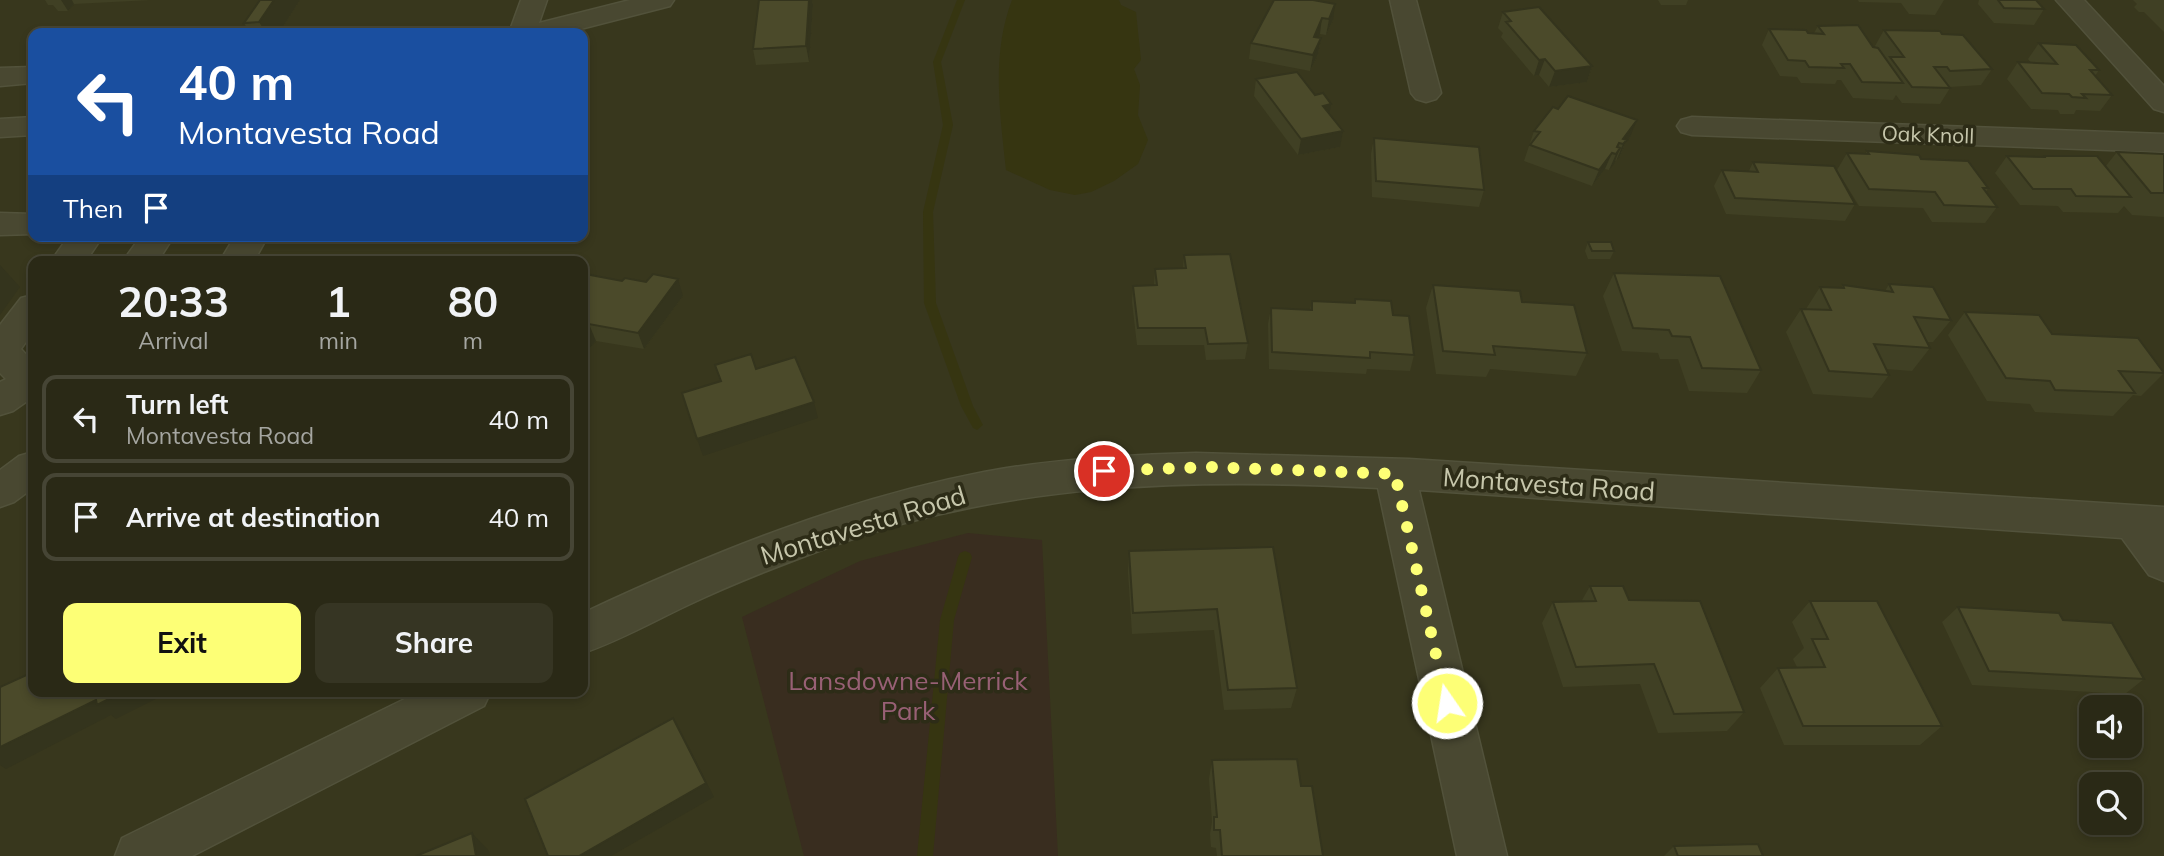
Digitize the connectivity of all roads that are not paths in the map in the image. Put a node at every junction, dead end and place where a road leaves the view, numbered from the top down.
1 (534, 0) edge
2 (662, 0) edge
3 (1403, 0) edge
4 (2070, 0) edge
5 (634, 3) edge
6 (524, 28) edge
7 (551, 28) edge
8 (28, 75) edge
9 (0, 77) edge
10 (1426, 93) dead end
11 (2164, 103) edge
12 (28, 126) edge
13 (1692, 126) dead end
14 (0, 128) edge
15 (2164, 143) edge
16 (0, 223) edge
17 (28, 224) edge
18 (82, 242) edge
19 (72, 256) edge
20 (28, 314) edge
21 (16, 387) edge
22 (28, 471) edge
23 (1395, 474) junction
24 (0, 491) edge
25 (2149, 523) edge
26 (2164, 563) edge
27 (588, 625) edge
28 (456, 697) edge
29 (141, 856) edge
30 (1482, 856) edge

1 - 6 street
2 - 5 street
3 - 10 street
4 - 11 street
5 - 7 street
8 - 9 street
12 - 14 street
13 - 15 street, Oak Knoll
16 - 17 street
18 - 19 street
20 - 21 street
22 - 24 street
23 - 25 street, Montavesta Road
23 - 27 street, Montavesta Road
23 - 30 street
25 - 26 street
28 - 29 street

